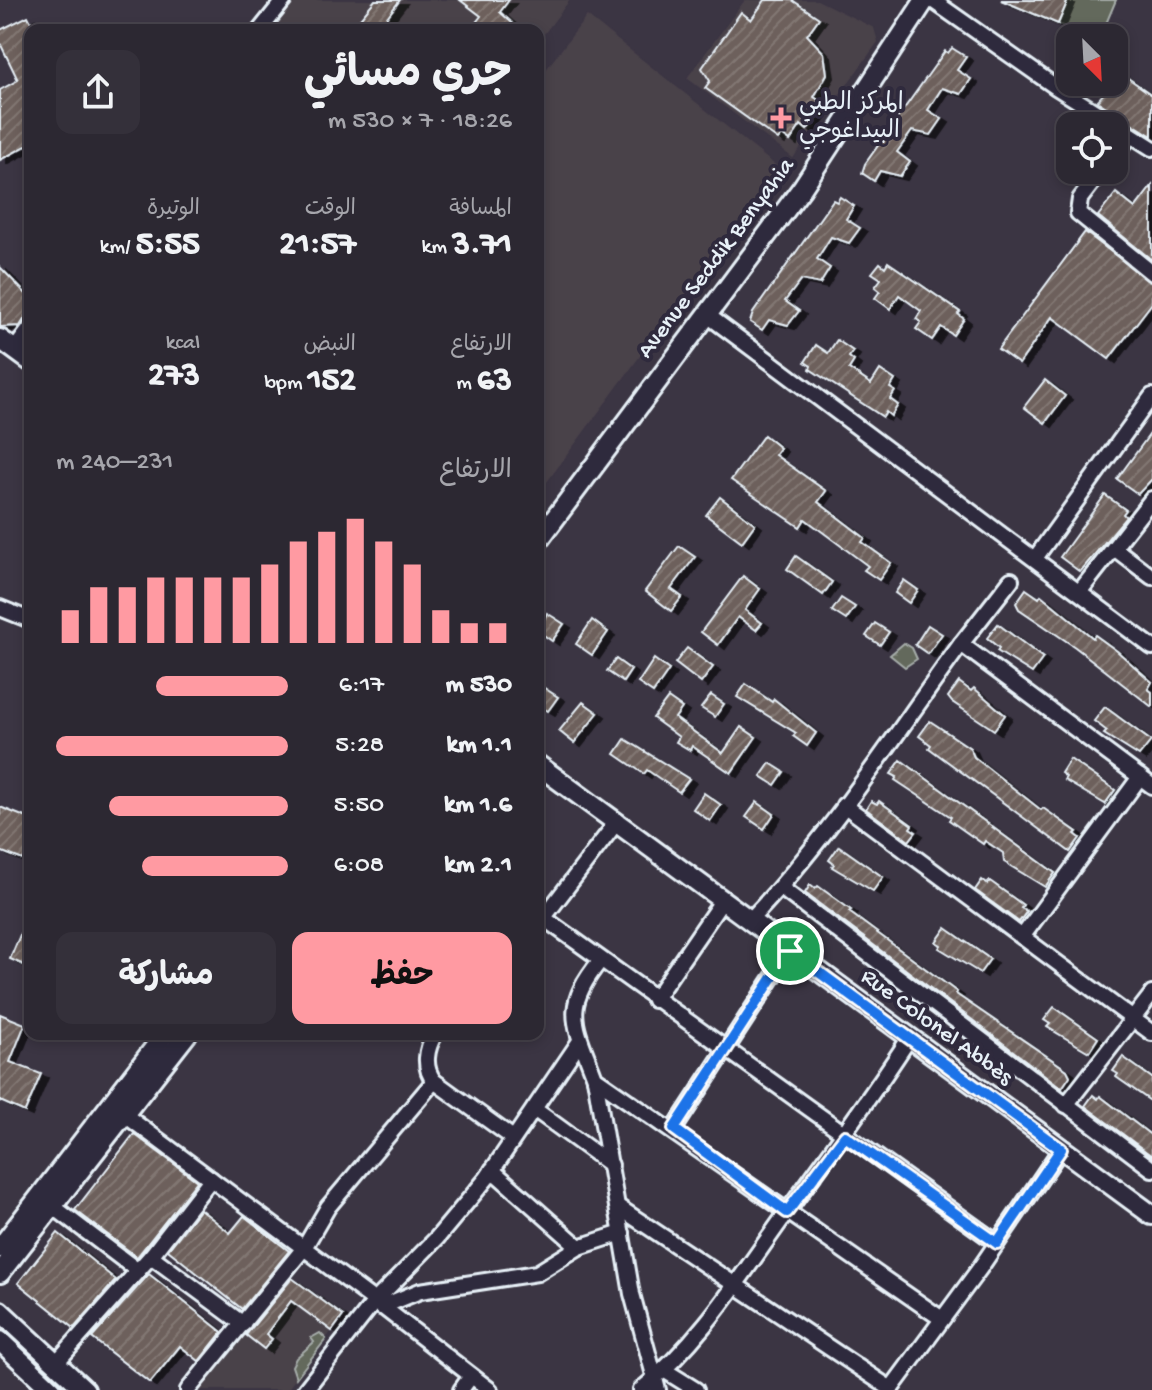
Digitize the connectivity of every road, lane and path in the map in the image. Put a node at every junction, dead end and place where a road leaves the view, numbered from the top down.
1 (284, 0) edge
2 (925, 0) edge
3 (932, 0) edge
4 (265, 24) edge
5 (1131, 135) junction
6 (1128, 139) edge
7 (1152, 148) edge
8 (1091, 184) edge
9 (1152, 273) edge
10 (706, 314) junction
11 (24, 333) edge
12 (7, 344) edge
13 (24, 357) edge
14 (1152, 396) edge
15 (1150, 504) edge
16 (544, 533) edge
17 (1114, 548) junction
18 (1036, 557) junction
19 (1152, 577) edge
20 (1011, 580) dead end
21 (1080, 591) junction
22 (0, 608) edge
23 (24, 618) edge
24 (961, 644) junction
25 (1152, 647) edge
26 (544, 769) edge
27 (1146, 782) edge
28 (844, 805) junction
29 (616, 823) junction
30 (781, 888) junction
31 (722, 901) junction
32 (544, 914) edge
33 (749, 921) junction
34 (544, 922) edge
35 (1022, 937) junction
36 (790, 951) junction
37 (600, 961) junction
38 (1152, 994) edge
39 (654, 1000) junction
40 (1134, 1020) junction
41 (1152, 1033) edge
42 (910, 1037) junction
43 (173, 1040) edge
44 (173, 1040) edge
45 (433, 1040) edge
46 (580, 1041) junction
47 (725, 1051) junction
48 (595, 1078) junction
49 (434, 1081) junction
50 (1066, 1105) junction
51 (534, 1109) junction
52 (125, 1115) junction
53 (674, 1129) junction
54 (845, 1136) junction
55 (513, 1138) junction
56 (1061, 1149) junction
57 (611, 1165) junction
58 (1152, 1169) edge
59 (492, 1170) junction
60 (211, 1179) junction
61 (46, 1202) junction
62 (617, 1206) junction
63 (787, 1212) junction
64 (1152, 1215) edge
65 (622, 1233) junction
66 (997, 1243) junction
67 (579, 1247) junction
68 (0, 1248) edge
69 (304, 1248) junction
70 (151, 1256) junction
71 (138, 1271) junction
72 (0, 1273) edge
73 (737, 1284) junction
74 (378, 1304) junction
75 (0, 1311) edge
76 (942, 1319) junction
77 (243, 1324) junction
78 (0, 1341) edge
79 (55, 1364) junction
80 (471, 1376) junction
81 (659, 1380) edge
82 (52, 1390) edge
83 (85, 1390) edge
84 (188, 1390) edge
85 (305, 1390) edge
86 (461, 1390) edge
87 (490, 1390) edge
88 (641, 1390) edge
89 (696, 1390) edge
90 (890, 1390) edge

1 - 4 street
2 - 10 street, Avenue Seddik Benyahia
3 - 5 street
5 - 6 street
5 - 7 street
8 - 9 street
10 - 16 street, Avenue Seddik Benyahia
10 - 18 street
11 - 12 street
12 - 13 street
14 - 18 street
15 - 17 street
17 - 19 street
17 - 21 street
18 - 21 street
20 - 24 street
21 - 25 street
22 - 23 street
24 - 27 street
24 - 28 street
26 - 29 street, Rue Colonel Abbès
27 - 35 street
28 - 30 street
28 - 35 street
29 - 31 street, Rue Colonel Abbès
29 - 32 street
30 - 33 street
30 - 50 street
31 - 33 street, Rue Colonel Abbès
31 - 39 street
33 - 36 street, Rue Colonel Abbès
34 - 37 street
35 - 40 street
36 - 42 street, Rue Colonel Abbès
36 - 47 street
37 - 39 street
37 - 46 street
38 - 40 street
39 - 47 street
40 - 41 street
40 - 50 street
42 - 54 street
42 - 56 street, Rue Colonel Abbès
43 - 52 street
44 - 61 street
45 - 49 street
46 - 48 street
46 - 51 street
47 - 53 street
47 - 54 street
48 - 53 street
48 - 57 street
49 - 55 street
49 - 69 street
50 - 58 street
51 - 55 street
51 - 57 street
52 - 60 street
52 - 61 street
53 - 63 street
54 - 63 street
54 - 66 street
55 - 59 street
56 - 64 street, Rue Colonel Abbès
56 - 66 street
57 - 62 street
59 - 67 street
59 - 74 street
60 - 69 street
60 - 70 street
61 - 68 street
61 - 71 street
61 - 72 street
62 - 65 street
62 - 73 street
63 - 73 street
63 - 76 street
65 - 67 street
65 - 81 street
66 - 76 street
67 - 74 street
69 - 74 street
69 - 77 street
70 - 71 street
70 - 77 street
71 - 79 street
73 - 81 street
73 - 90 street
74 - 80 street
74 - 85 street
75 - 79 street
76 - 90 street
77 - 84 street
78 - 82 street
79 - 83 street
80 - 86 street
80 - 87 street
81 - 88 street
81 - 89 street

